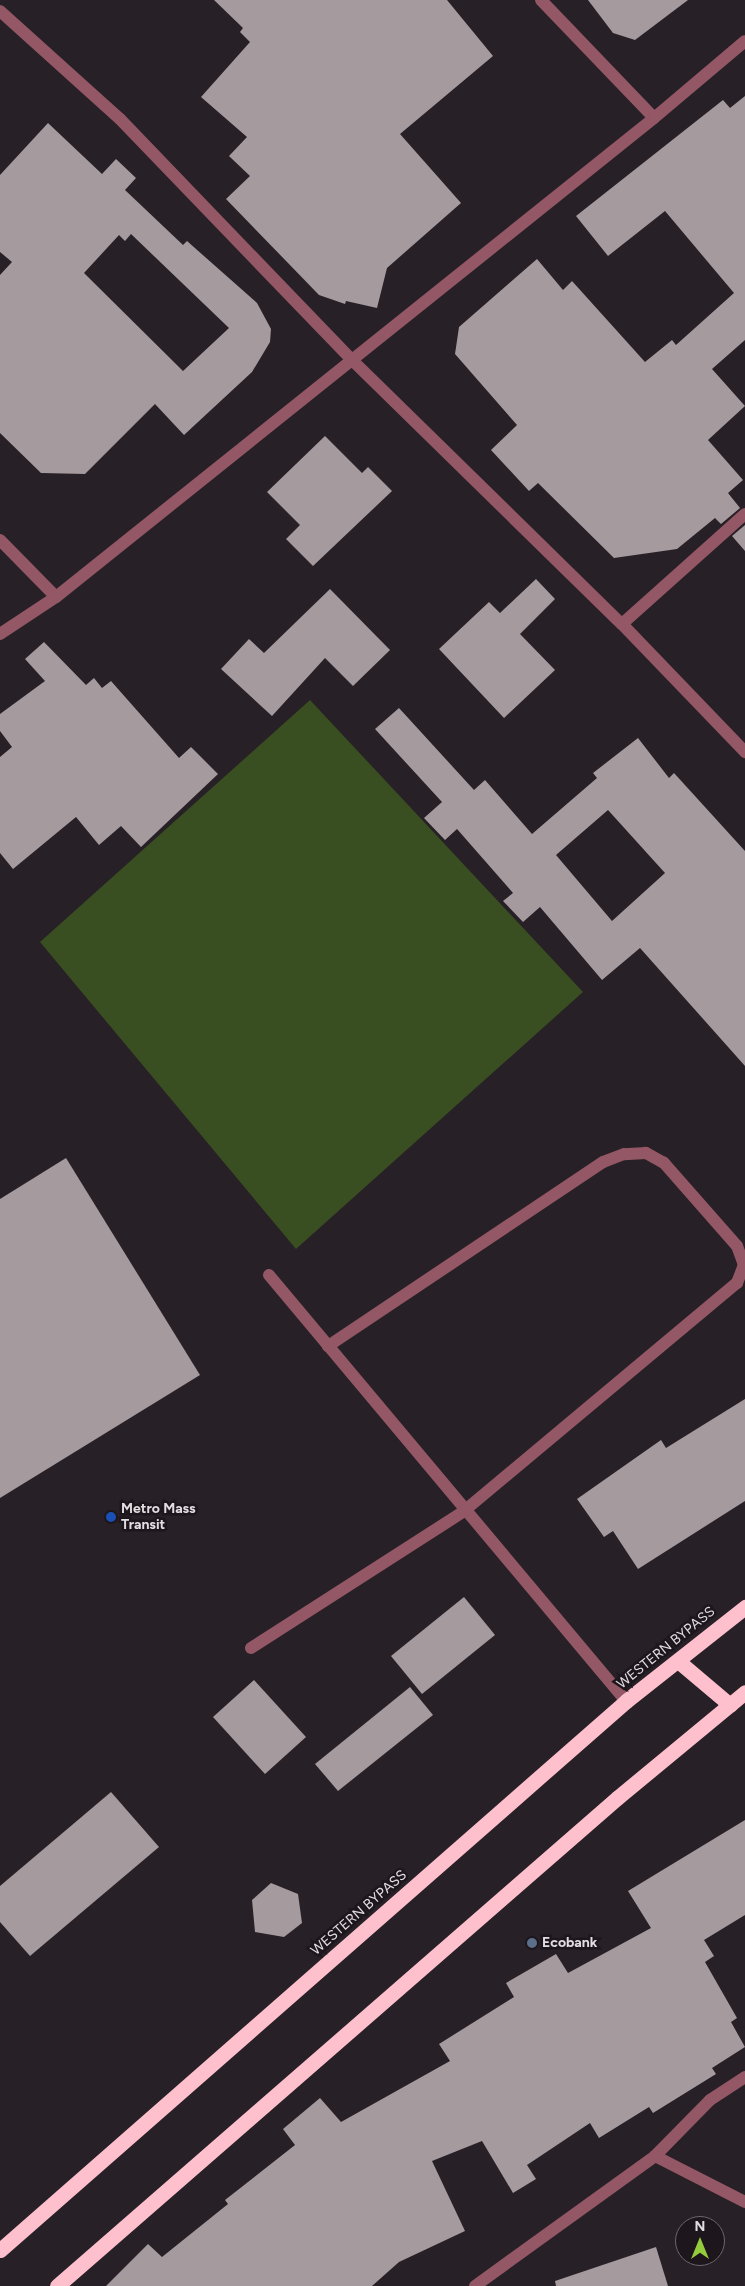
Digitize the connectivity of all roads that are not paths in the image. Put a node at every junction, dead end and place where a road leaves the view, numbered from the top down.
1 (541, 0) edge
2 (0, 11) edge
3 (745, 41) edge
4 (654, 118) junction
5 (351, 359) junction
6 (745, 514) edge
7 (0, 540) edge
8 (56, 597) junction
9 (622, 624) junction
10 (0, 634) edge
11 (745, 752) edge
12 (269, 1275) dead end
13 (328, 1346) junction
14 (464, 1511) junction
15 (745, 1607) edge
16 (251, 1648) dead end
17 (678, 1661) junction
18 (745, 1692) edge
19 (626, 1701) junction
20 (730, 1705) junction
21 (745, 2077) edge
22 (655, 2156) junction
23 (745, 2202) edge
24 (0, 2250) edge
25 (57, 2286) edge
26 (475, 2286) edge

1 - 4 street
2 - 5 street
3 - 4 street
4 - 5 street
5 - 8 street
5 - 9 street
6 - 9 street
7 - 8 street
8 - 10 street
9 - 11 street
12 - 13 street
13 - 14 street
13 - 14 street
14 - 16 street
14 - 19 street
15 - 17 highway, WESTERN BYPASS
17 - 19 highway, WESTERN BYPASS
17 - 20 highway
18 - 20 highway
19 - 24 highway, WESTERN BYPASS
20 - 25 highway
21 - 22 street
22 - 23 street
22 - 26 street

